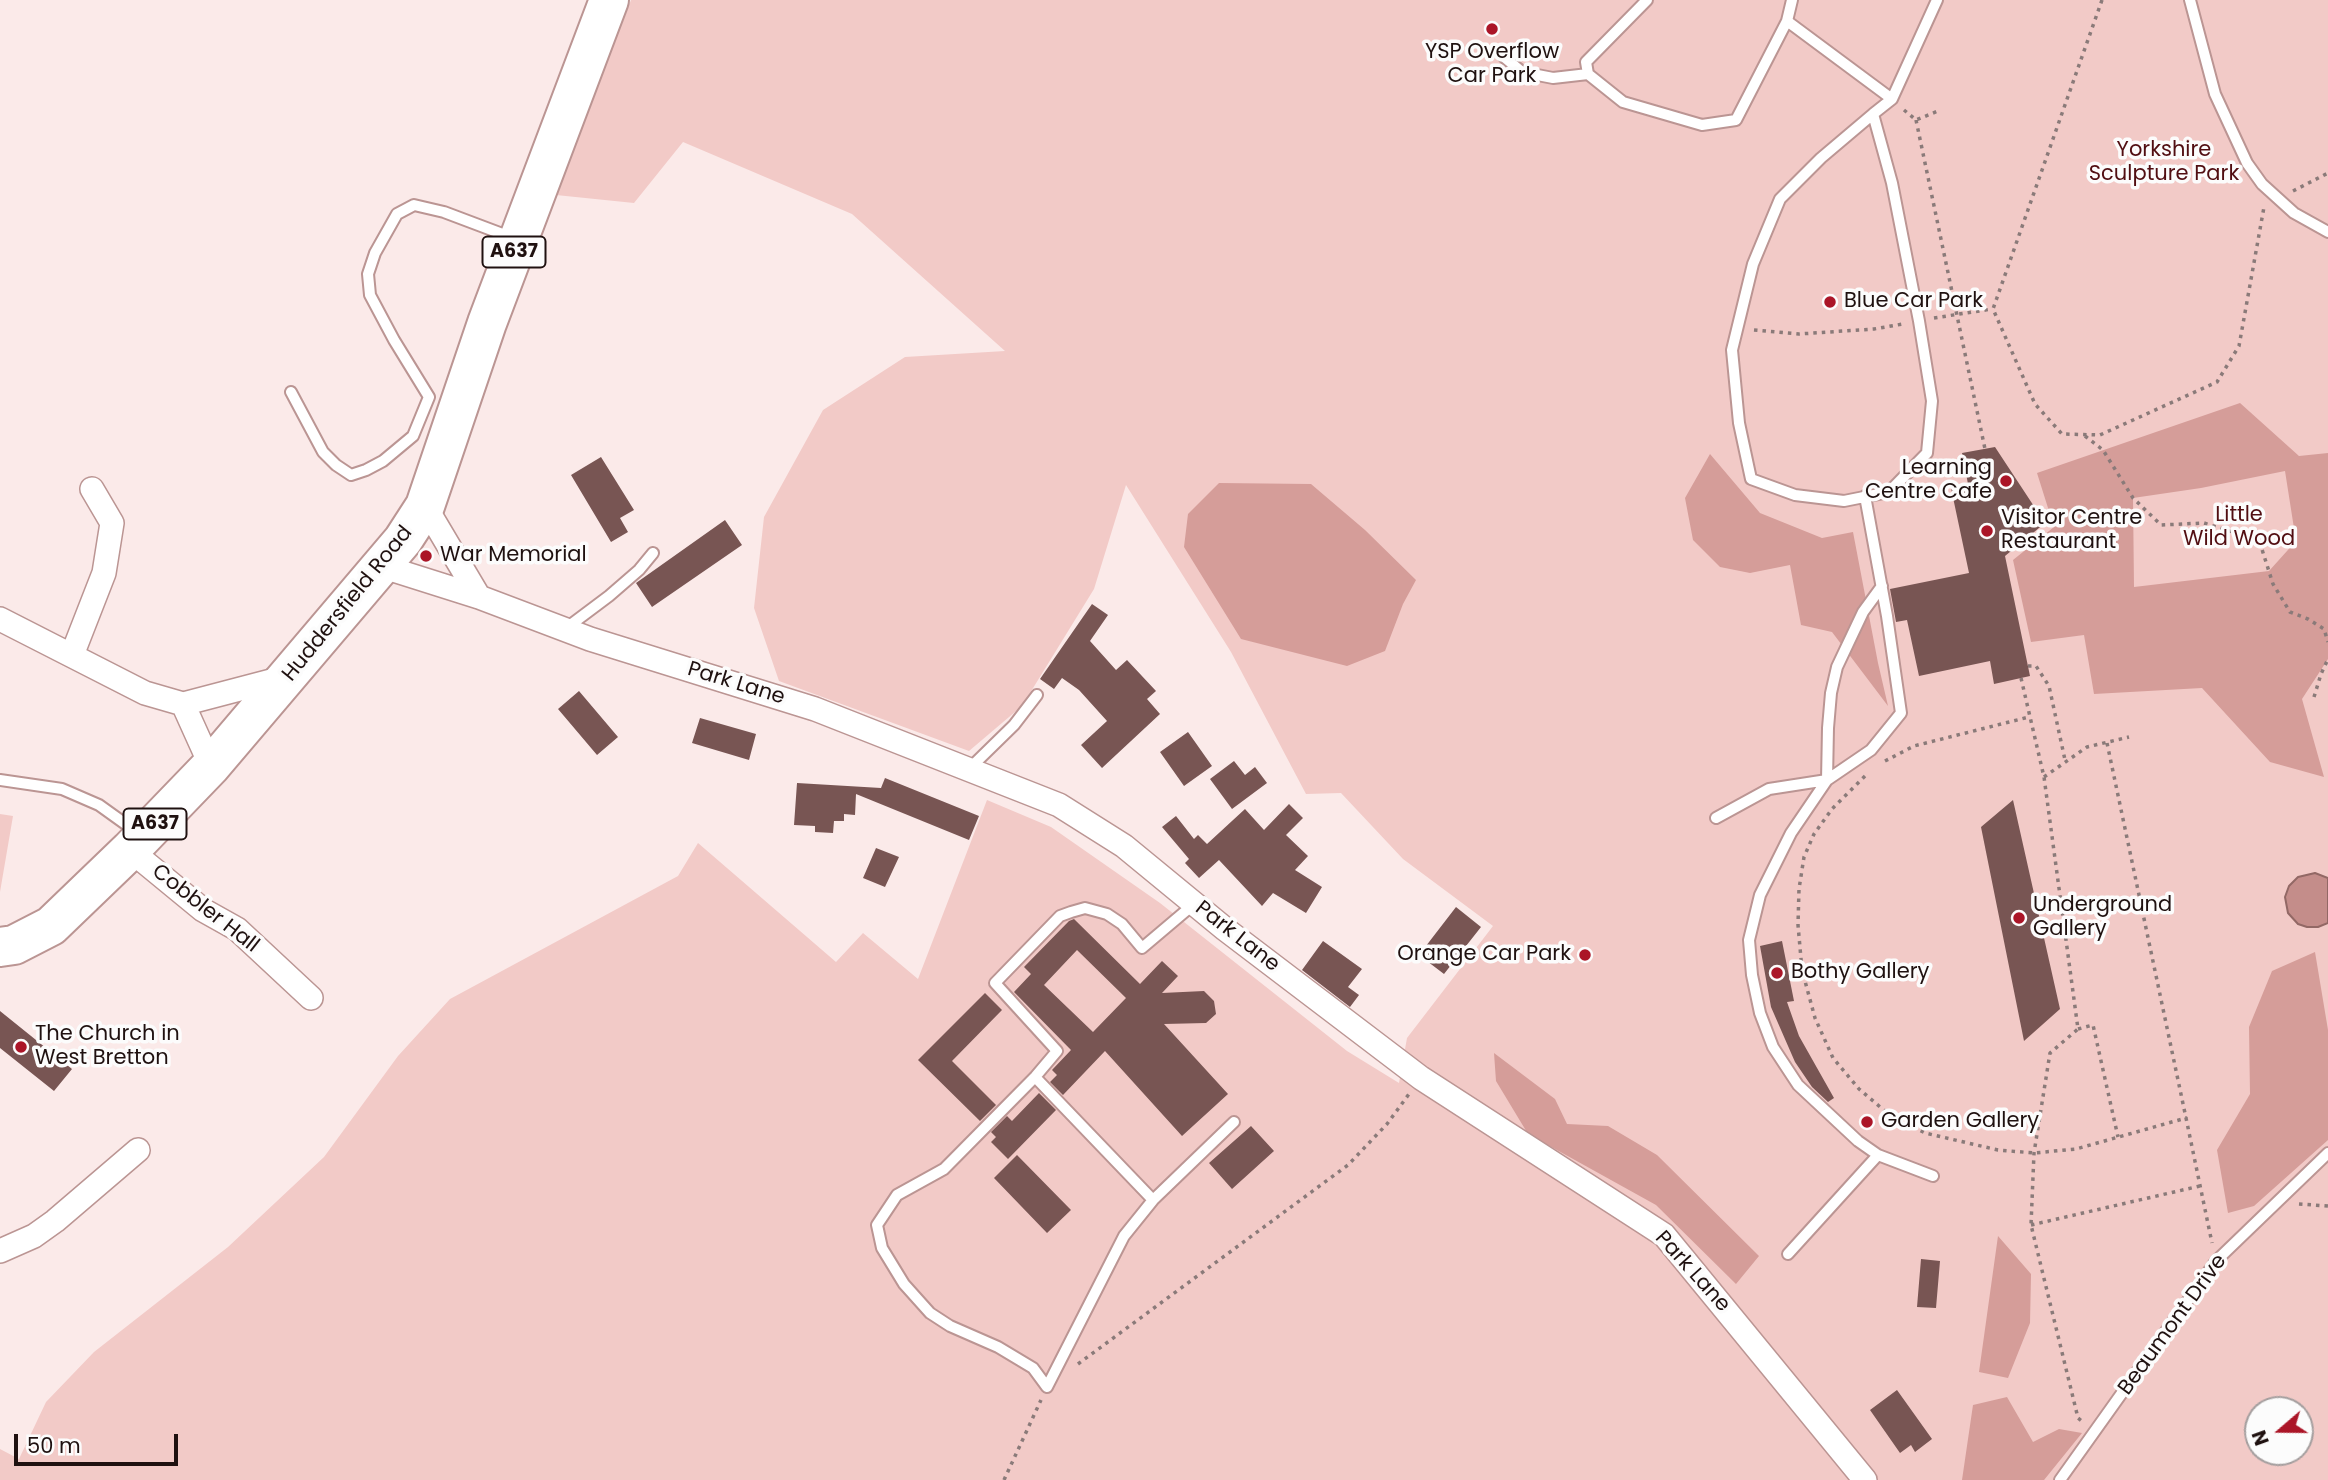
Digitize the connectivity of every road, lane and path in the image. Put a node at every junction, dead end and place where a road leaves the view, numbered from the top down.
1 (609, 0) edge
2 (1647, 0) edge
3 (1792, 0) edge
4 (1937, 0) edge
5 (2102, 0) edge
6 (2190, 0) edge
7 (1787, 21) junction
8 (1504, 57) dead end
9 (1588, 74) junction
10 (1892, 99) junction
11 (1938, 111) dead end
12 (1873, 114) junction
13 (1916, 120) junction
14 (2328, 173) edge
15 (2279, 199) junction
16 (2328, 232) edge
17 (518, 240) junction
18 (1993, 309) junction
19 (1958, 314) junction
20 (1919, 321) junction
21 (1737, 329) junction
22 (292, 392) dead end
23 (2083, 435) junction
24 (1985, 449) dead end
25 (92, 489) dead end
26 (1865, 496) junction
27 (425, 506) junction
28 (653, 553) dead end
29 (381, 566) junction
30 (1882, 586) junction
31 (479, 597) junction
32 (0, 619) edge
33 (565, 629) junction
34 (2328, 642) edge
35 (72, 655) junction
36 (2328, 659) edge
37 (2028, 666) dead end
38 (290, 676) junction
39 (2021, 678) dead end
40 (1037, 695) dead end
41 (2314, 697) dead end
42 (183, 704) junction
43 (2029, 717) junction
44 (2129, 737) dead end
45 (2107, 743) junction
46 (2065, 760) junction
47 (1877, 765) dead end
48 (211, 766) junction
49 (969, 769) junction
50 (1869, 772) dead end
51 (2044, 777) junction
52 (0, 780) edge
53 (1827, 780) junction
54 (1716, 818) dead end
55 (136, 843) junction
56 (1194, 904) junction
57 (5, 951) edge
58 (311, 998) dead end
59 (2078, 1029) junction
60 (1035, 1077) junction
61 (1421, 1078) junction
62 (2186, 1118) junction
63 (1234, 1122) dead end
64 (2118, 1137) junction
65 (138, 1150) dead end
66 (2034, 1153) junction
67 (2328, 1153) edge
68 (1878, 1155) junction
69 (1933, 1176) dead end
70 (2200, 1186) junction
71 (1153, 1200) junction
72 (2276, 1202) junction
73 (2328, 1206) edge
74 (2031, 1225) junction
75 (0, 1251) edge
76 (1788, 1254) dead end
77 (2216, 1261) junction
78 (1047, 1387) junction
79 (2095, 1433) junction
80 (1004, 1480) edge
81 (1866, 1480) edge
82 (2060, 1480) edge

1 - 17 highway, Huddersfield Road / A637
2 - 9 lane
3 - 7 lane
4 - 10 lane
5 - 18 path
6 - 15 lane
7 - 9 lane
7 - 10 lane
8 - 9 lane
10 - 12 lane
10 - 13 path
11 - 13 path
12 - 20 lane
12 - 21 lane
13 - 19 path
14 - 15 path
15 - 16 lane
15 - 23 path
17 - 22 lane
17 - 27 highway, Huddersfield Road / A637
18 - 19 path
18 - 23 path
19 - 20 path
19 - 24 path
20 - 21 path
20 - 26 lane
21 - 26 lane
23 - 34 path
25 - 35 street
26 - 30 lane
27 - 29 highway, Huddersfield Road / A637
27 - 31 street
28 - 33 lane
29 - 31 street, Park Lane
29 - 38 highway, Huddersfield Road / A637
30 - 53 lane
30 - 53 lane
31 - 33 street, Park Lane
32 - 35 street
33 - 49 street, Park Lane
35 - 42 street
36 - 41 path
37 - 46 path
38 - 42 street
38 - 48 highway, Huddersfield Road / A637
39 - 43 path
40 - 49 lane
42 - 48 street
43 - 47 path
43 - 51 path
44 - 45 path
45 - 46 path
45 - 62 path
46 - 51 path
48 - 55 highway, Huddersfield Road / A637
49 - 56 street, Park Lane
50 - 66 path
51 - 59 path
52 - 55 lane
53 - 54 lane
53 - 68 lane
55 - 57 highway, Huddersfield Road / A637
55 - 58 street, Cobbler Hall
56 - 60 lane
56 - 61 street, Park Lane
59 - 64 path
59 - 66 path
60 - 71 lane
60 - 78 lane
61 - 78 path
61 - 81 street, Park Lane
62 - 64 path
62 - 70 path
63 - 71 lane
64 - 66 path
65 - 75 street
66 - 74 path
67 - 72 lane, Beaumont Drive
68 - 69 lane
68 - 76 lane
70 - 74 path
70 - 77 path
71 - 78 lane
72 - 73 path
72 - 77 lane, Beaumont Drive
74 - 79 path
77 - 79 lane, Beaumont Drive
78 - 80 path
79 - 82 lane, Beaumont Drive

